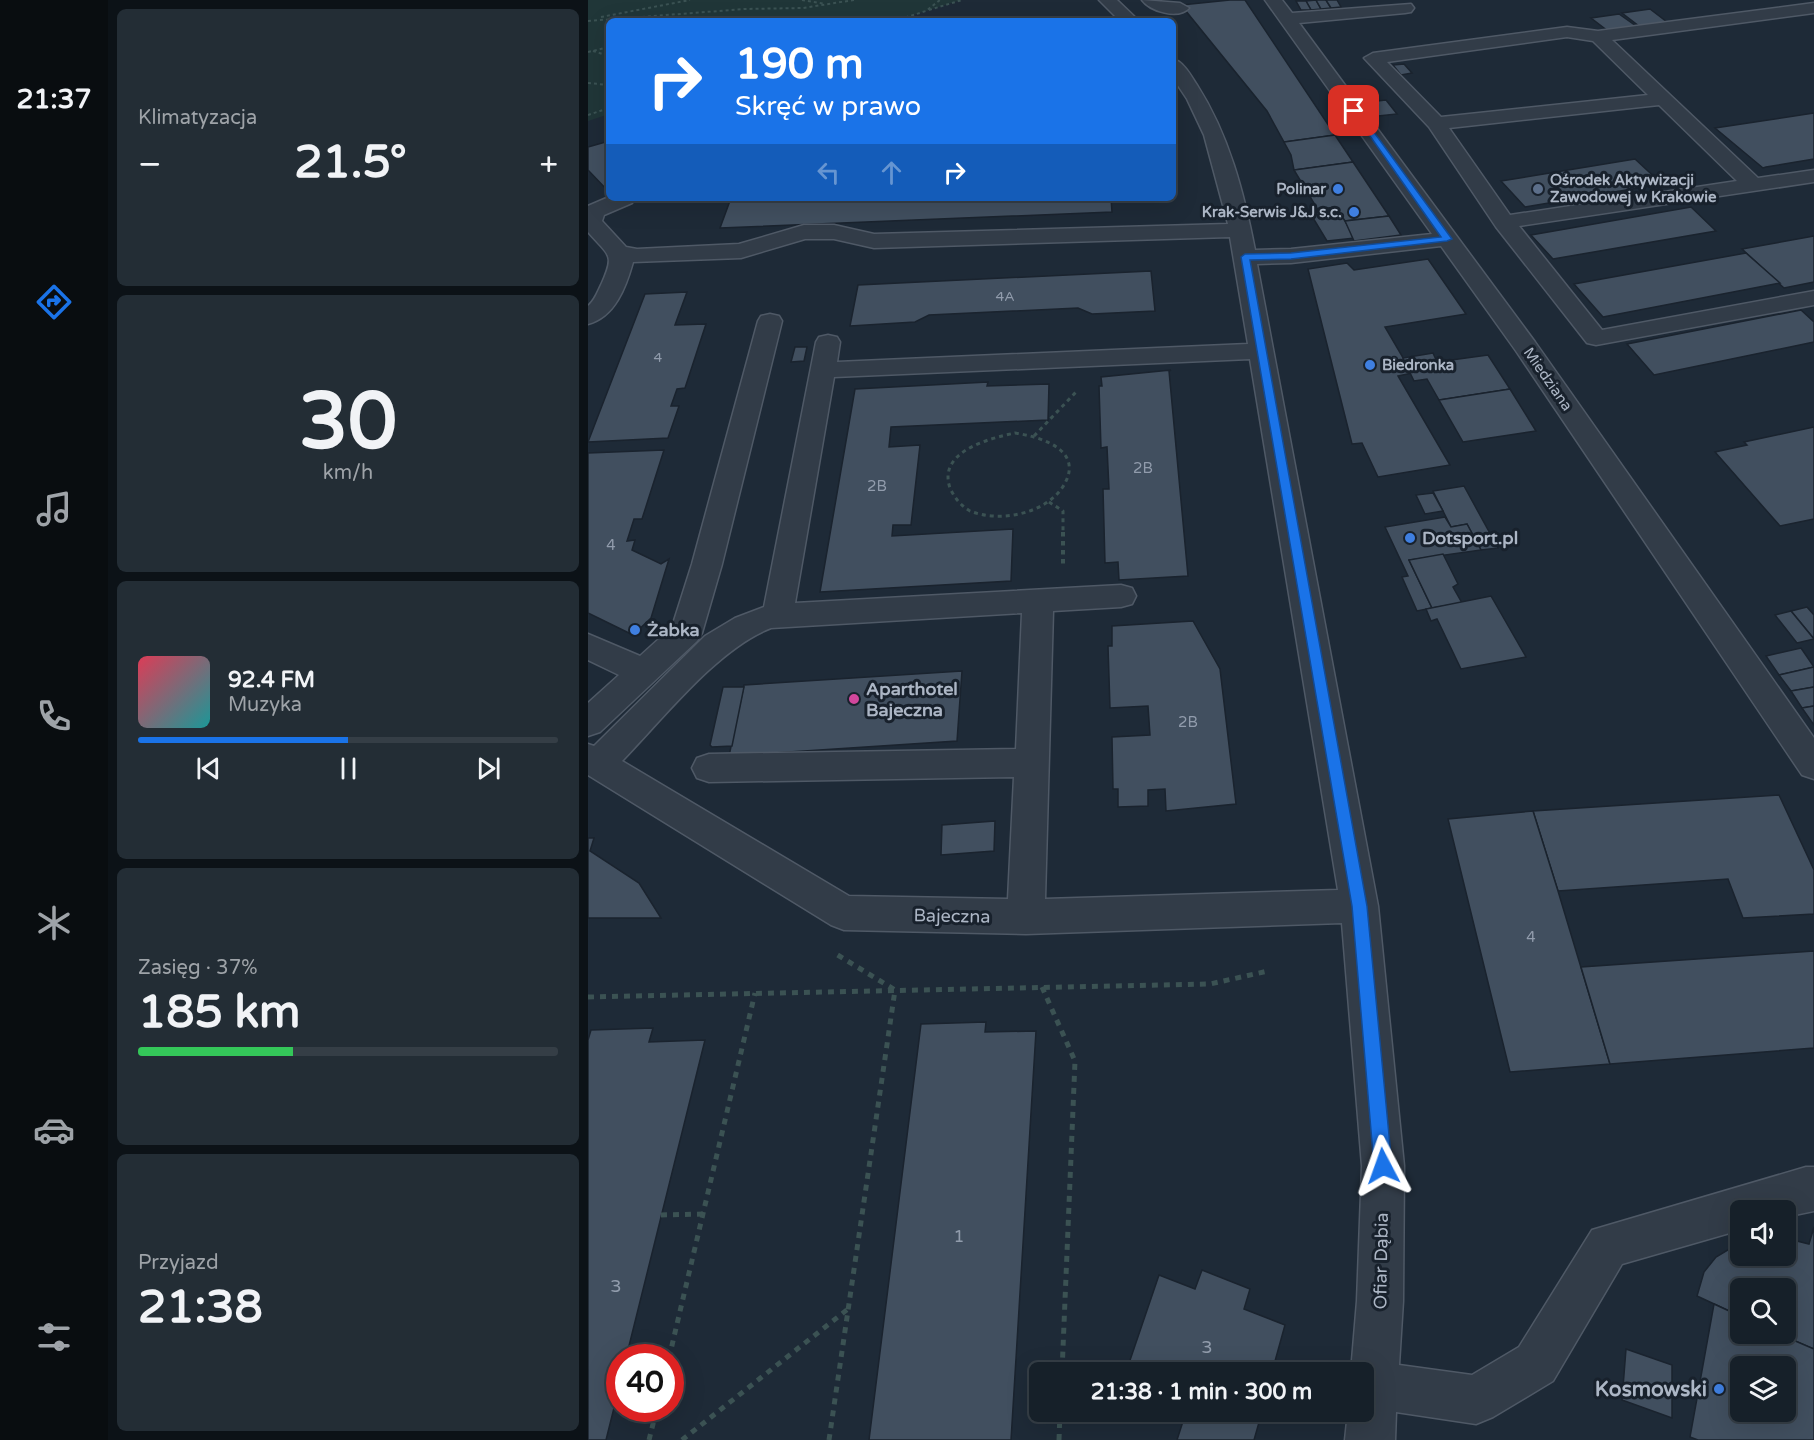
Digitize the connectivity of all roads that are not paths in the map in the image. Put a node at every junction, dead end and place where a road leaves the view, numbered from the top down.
1 (1107, 0) edge
2 (1150, 0) edge
3 (1180, 8) dead end
4 (1405, 8) dead end
5 (1814, 8) edge
6 (1280, 10) edge
7 (1127, 18) edge
8 (1598, 36) junction
9 (1176, 69) edge
10 (1662, 99) junction
11 (1436, 123) junction
12 (1814, 176) edge
13 (1752, 184) junction
14 (617, 201) edge
15 (590, 220) edge
16 (1504, 222) junction
17 (1240, 230) junction
18 (1447, 239) junction
19 (619, 253) junction
20 (1245, 257) junction
21 (1814, 298) edge
22 (588, 317) edge
23 (770, 321) dead end
24 (828, 342) dead end
25 (1262, 351) junction
26 (823, 370) junction
27 (1121, 596) dead end
28 (1050, 600) junction
29 (778, 615) junction
30 (588, 646) edge
31 (643, 672) junction
32 (588, 723) edge
33 (593, 761) edge
34 (1032, 763) junction
35 (1814, 765) edge
36 (709, 768) dead end
37 (1359, 906) junction
38 (1026, 917) junction
39 (1814, 1189) edge
40 (1375, 1385) junction
41 (1370, 1440) edge

1 - 7 street
2 - 3 street
4 - 6 street
5 - 8 street
6 - 18 street, Miedziana
8 - 10 street
8 - 11 street
9 - 17 street, Ofiar Dąbia
10 - 11 street
10 - 13 street
11 - 16 street
12 - 13 street
13 - 16 street
14 - 15 street
15 - 19 street
16 - 21 street
17 - 19 street
17 - 20 street, Ofiar Dąbia
18 - 20 street
18 - 35 street, Miedziana
19 - 22 street
20 - 25 street, Ofiar Dąbia
23 - 31 street
24 - 26 street
25 - 26 street
25 - 37 street, Ofiar Dąbia
26 - 29 street
27 - 28 street
28 - 29 street
28 - 34 street
29 - 33 street
30 - 31 street
31 - 32 street
33 - 38 street, Bajeczna
34 - 36 street
34 - 38 street
37 - 38 street, Bajeczna
37 - 40 street, Ofiar Dąbia
39 - 40 street
40 - 41 street, Ofiar Dąbia

